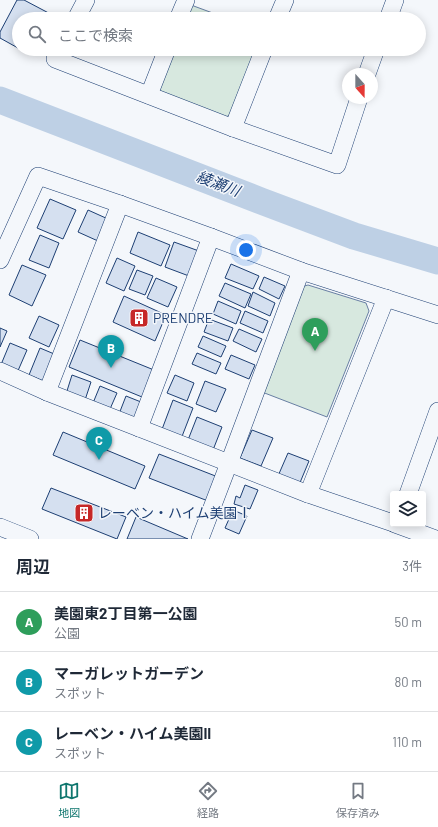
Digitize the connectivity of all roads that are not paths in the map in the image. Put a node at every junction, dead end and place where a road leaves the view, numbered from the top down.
1 (86, 0) edge
2 (186, 0) edge
3 (285, 0) edge
4 (395, 0) edge
5 (80, 12) edge
6 (181, 12) edge
7 (280, 12) edge
8 (391, 12) edge
9 (56, 56) edge
10 (164, 56) edge
11 (261, 56) edge
12 (373, 56) edge
13 (369, 68) edge
14 (149, 95) junction
15 (357, 104) edge
16 (233, 128) junction
17 (120, 204) junction
18 (211, 237) junction
19 (0, 260) edge
20 (301, 271) junction
21 (386, 298) junction
22 (438, 314) edge
23 (0, 371) edge
24 (47, 392) junction
25 (438, 411) edge
26 (139, 428) junction
27 (229, 463) junction
28 (409, 491) edge
29 (308, 494) junction
30 (390, 522) edge
31 (0, 527) edge
32 (403, 527) edge
33 (30, 539) edge
34 (200, 539) edge
35 (436, 539) edge

1 - 5 street
2 - 6 street
3 - 7 street
4 - 8 street
9 - 14 street
10 - 14 street
11 - 16 street
12 - 13 street
14 - 16 street
15 - 16 street
17 - 18 street
17 - 19 street
17 - 24 street
18 - 20 street
18 - 26 street
20 - 21 street
20 - 27 street
21 - 22 street
21 - 29 street
23 - 24 street
24 - 26 street
25 - 28 street
26 - 27 street
27 - 29 street
27 - 34 street
29 - 30 street
31 - 33 street
32 - 35 street

